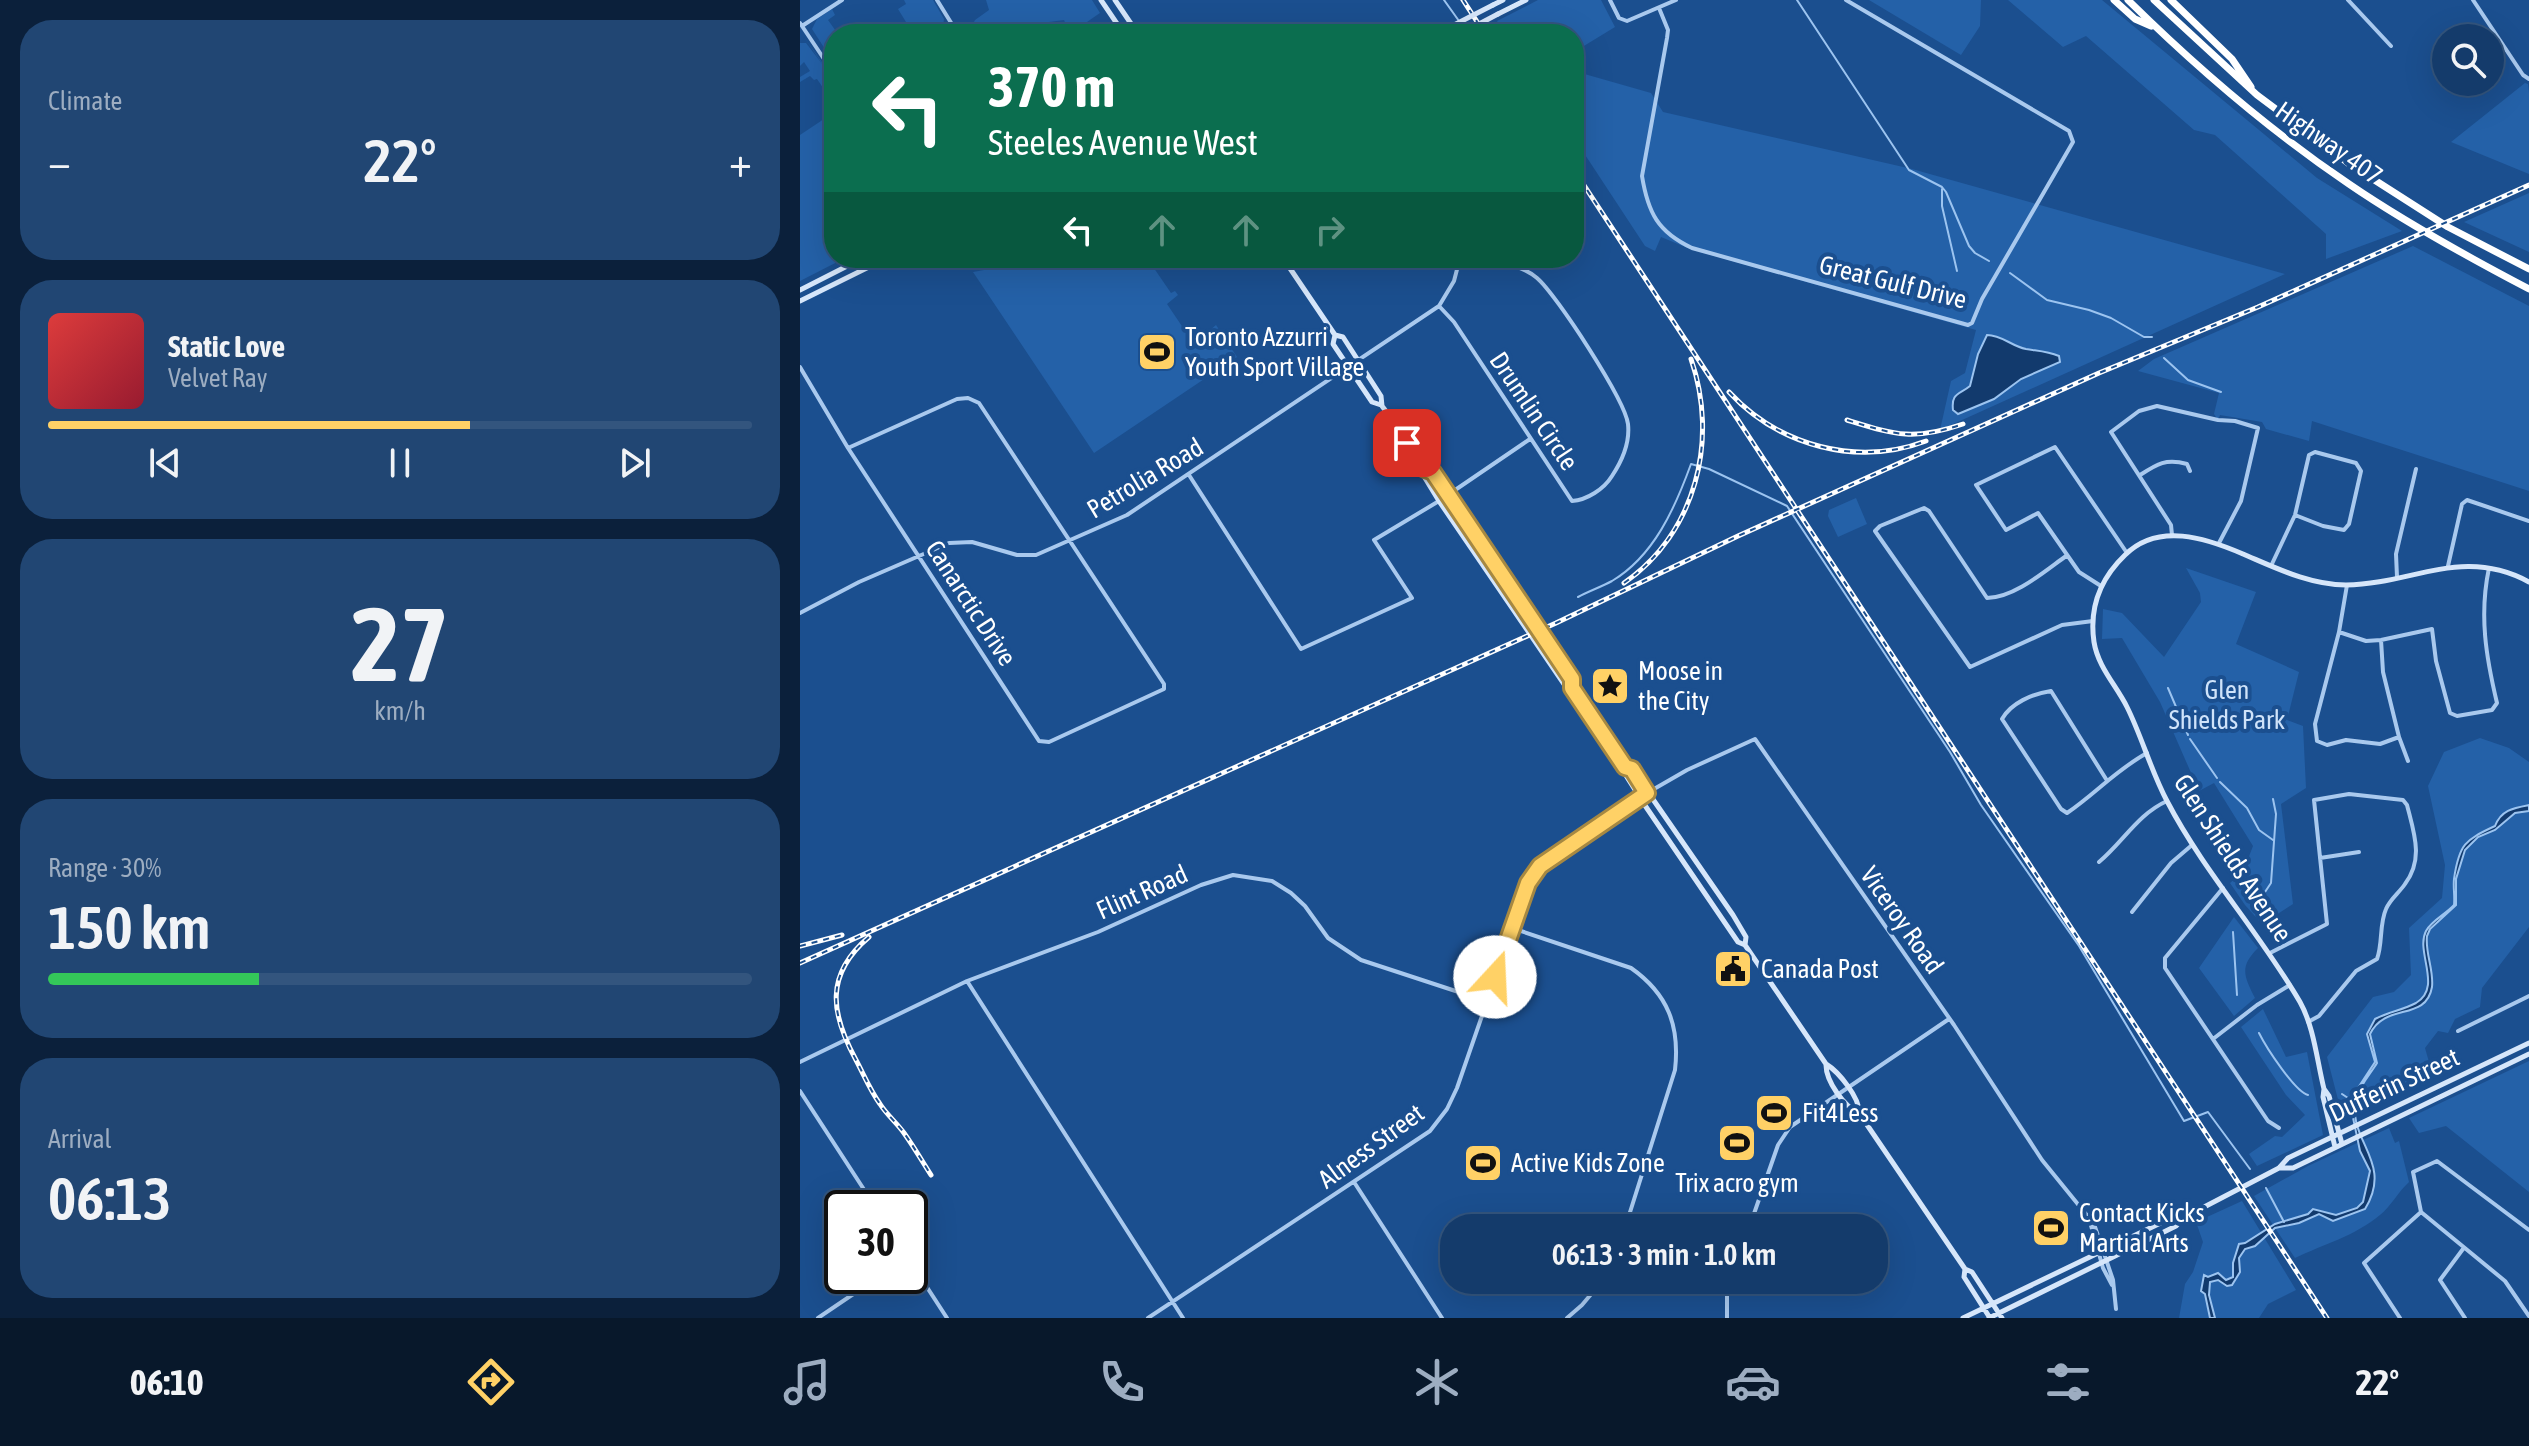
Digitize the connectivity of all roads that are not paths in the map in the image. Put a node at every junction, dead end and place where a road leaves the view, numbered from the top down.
1 (842, 0) edge
2 (937, 0) edge
3 (1101, 0) edge
4 (1115, 0) edge
5 (1503, 0) edge
6 (1526, 0) edge
7 (1610, 0) edge
8 (1676, 0) edge
9 (1846, 0) edge
10 (2114, 0) edge
11 (2128, 0) edge
12 (2154, 0) edge
13 (2171, 0) edge
14 (2348, 0) edge
15 (2473, 0) edge
16 (1659, 8) junction
17 (801, 24) edge
18 (952, 24) edge
19 (1117, 24) edge
20 (1131, 24) edge
21 (1456, 24) edge
22 (1479, 24) edge
23 (2156, 28) junction
24 (2391, 46) dead end
25 (824, 59) edge
26 (2529, 79) edge
27 (2257, 95) junction
28 (843, 268) edge
29 (860, 268) edge
30 (1290, 268) edge
31 (1457, 268) edge
32 (1520, 268) edge
33 (2529, 269) edge
34 (2529, 289) edge
35 (800, 290) edge
36 (800, 301) edge
37 (1439, 306) junction
38 (1335, 335) junction
39 (1358, 361) junction
40 (800, 367) edge
41 (1349, 368) junction
42 (1382, 406) junction
43 (1530, 439) junction
44 (848, 448) junction
45 (1425, 469) junction
46 (2416, 469) dead end
47 (2190, 471) dead end
48 (1189, 475) junction
49 (2140, 475) junction
50 (1448, 496) junction
51 (1439, 501) junction
52 (2295, 515) junction
53 (2529, 521) edge
54 (2172, 535) junction
55 (1070, 541) junction
56 (2219, 543) junction
57 (2127, 553) junction
58 (919, 556) junction
59 (2066, 556) junction
60 (2271, 566) junction
61 (2448, 566) junction
62 (2490, 567) junction
63 (2397, 577) junction
64 (2529, 582) edge
65 (2347, 585) junction
66 (2101, 586) junction
67 (800, 613) edge
68 (2093, 621) junction
69 (2339, 632) junction
70 (2381, 640) junction
71 (1572, 688) junction
72 (2399, 737) junction
73 (2147, 753) junction
74 (2408, 761) dead end
75 (1625, 767) junction
76 (2106, 779) junction
77 (1647, 793) junction
78 (1640, 797) junction
79 (2167, 801) junction
80 (2194, 844) junction
81 (2359, 852) dead end
82 (2320, 858) junction
83 (2099, 862) dead end
84 (2223, 888) junction
85 (2132, 912) dead end
86 (1733, 915) junction
87 (1724, 921) junction
88 (1512, 928) junction
89 (1745, 945) junction
90 (2270, 953) junction
91 (967, 981) junction
92 (2290, 985) junction
93 (2529, 996) edge
94 (1486, 1001) junction
95 (1949, 1019) junction
96 (2308, 1022) junction
97 (2458, 1031) dead end
98 (2213, 1039) junction
99 (2529, 1043) edge
100 (2529, 1054) edge
101 (800, 1062) edge
102 (1826, 1064) junction
103 (1847, 1088) junction
104 (800, 1091) edge
105 (1839, 1094) junction
106 (1859, 1113) junction
107 (2279, 1128) dead end
108 (2336, 1134) junction
109 (2338, 1145) junction
110 (2279, 1168) junction
111 (1354, 1182) junction
112 (864, 1190) edge
113 (2421, 1212) junction
114 (1629, 1214) edge
115 (1754, 1214) edge
116 (2183, 1218) junction
117 (2529, 1230) edge
118 (2463, 1249) junction
119 (2102, 1250) junction
120 (2104, 1260) junction
121 (1965, 1269) junction
122 (928, 1289) edge
123 (853, 1294) edge
124 (1591, 1294) edge
125 (1727, 1294) edge
126 (1173, 1302) junction
127 (1994, 1305) junction
128 (1985, 1309) junction
129 (2116, 1309) dead end
130 (2000, 1316) edge
131 (2529, 1316) edge
132 (818, 1318) edge
133 (947, 1318) edge
134 (1148, 1318) edge
135 (1183, 1318) edge
136 (1442, 1318) edge
137 (1567, 1318) edge
138 (1727, 1318) edge
139 (1963, 1318) edge
140 (1990, 1318) edge
141 (2400, 1318) edge
142 (2465, 1318) edge

1 - 17 street
2 - 18 street
3 - 19 main road
4 - 20 main road
5 - 21 main road, bridge
6 - 22 main road, bridge
7 - 16 street
8 - 16 street
9 - 16 street, Great Gulf Drive
10 - 23 highway
11 - 23 highway, Highway 407
12 - 27 highway, Highway 407
13 - 27 highway
14 - 24 street
15 - 26 street
17 - 25 street
23 - 34 highway, Highway 407
27 - 33 highway, Highway 407
28 - 35 main road
29 - 36 main road
30 - 38 main road
31 - 37 street
32 - 43 street, Drumlin Circle
37 - 39 street, Petrolia Road
37 - 43 street, Drumlin Circle
38 - 39 main road
38 - 41 main road
39 - 41 street, Petrolia Road
39 - 42 main road
40 - 44 street, Canarctic Drive
41 - 42 main road
41 - 48 street, Petrolia Road
42 - 45 main road
43 - 50 street
44 - 55 street
44 - 58 street, Canarctic Drive
45 - 50 main road
45 - 51 main road
46 - 63 street
47 - 49 street
48 - 51 street
48 - 55 street, Petrolia Road
49 - 54 street
49 - 56 street
50 - 51 street
50 - 71 main road
51 - 71 main road
52 - 52 street
52 - 60 street
53 - 61 street
54 - 56 main road, Glen Shields Avenue
54 - 57 main road, Glen Shields Avenue
55 - 58 street, Petrolia Road
55 - 58 street, Canarctic Drive
56 - 60 main road, Glen Shields Avenue
57 - 59 street
57 - 66 main road, Glen Shields Avenue
58 - 67 street, Petrolia Road
59 - 66 street
59 - 68 street
60 - 65 main road, Glen Shields Avenue
61 - 62 main road, Glen Shields Avenue
61 - 63 main road, Glen Shields Avenue
62 - 64 main road, Glen Shields Avenue
62 - 70 street
63 - 65 main road, Glen Shields Avenue
65 - 69 street
66 - 68 main road, Glen Shields Avenue
68 - 73 main road, Glen Shields Avenue
69 - 70 street
69 - 72 street
70 - 72 street
71 - 75 main road
72 - 74 street
73 - 76 street
73 - 79 main road, Glen Shields Avenue
75 - 77 main road
75 - 78 main road
76 - 76 street
77 - 78 street, Alness Street
77 - 86 main road
77 - 95 street, Viceroy Road
78 - 87 main road
78 - 88 street, Alness Street
79 - 80 main road, Glen Shields Avenue
79 - 83 street
80 - 84 main road, Glen Shields Avenue
80 - 85 street
81 - 82 street
82 - 90 street
82 - 96 street
84 - 90 main road, Glen Shields Avenue
84 - 98 street
86 - 87 main road
86 - 89 main road
87 - 89 main road
88 - 94 street, Alness Street
88 - 114 street
89 - 102 main road
90 - 92 main road, Glen Shields Avenue
91 - 94 street, Flint Road
91 - 101 street, Flint Road
91 - 126 street
92 - 96 main road, Glen Shields Avenue
92 - 98 street
93 - 97 street
94 - 111 street, Alness Street
95 - 103 street
95 - 119 street, Viceroy Road
96 - 108 main road, Glen Shields Avenue
98 - 107 street
99 - 108 main road, Dufferin Street
100 - 109 main road, Dufferin Street
102 - 103 main road
102 - 105 main road
103 - 105 street
103 - 106 main road
104 - 112 street
105 - 106 main road
105 - 115 street
106 - 121 main road
108 - 109 main road, Glen Shields Avenue
108 - 110 main road, Dufferin Street
109 - 110 main road, Dufferin Street
110 - 116 main road, Dufferin Street
111 - 126 street, Alness Street
111 - 136 street
113 - 117 street
113 - 118 street
113 - 141 street
116 - 119 main road, Dufferin Street
116 - 120 main road, Dufferin Street
118 - 131 street
118 - 142 street
119 - 120 street, Viceroy Road
119 - 127 main road, Dufferin Street
120 - 129 street, Viceroy Road
120 - 130 main road, Dufferin Street
121 - 127 main road
121 - 128 main road
122 - 133 street
123 - 132 street
124 - 137 street
125 - 138 street
126 - 134 street, Alness Street
126 - 135 street
127 - 128 main road, Dufferin Street
127 - 130 main road
128 - 139 main road, Dufferin Street
128 - 140 main road
130 - 140 main road, Dufferin Street

